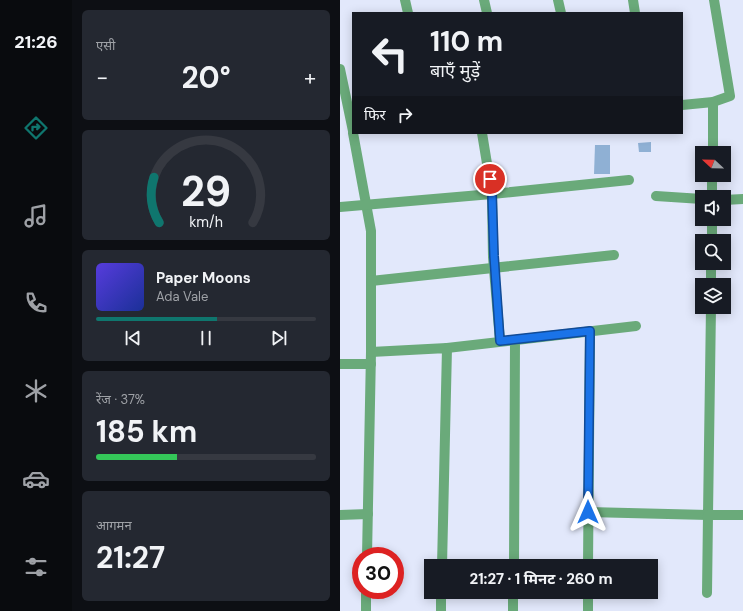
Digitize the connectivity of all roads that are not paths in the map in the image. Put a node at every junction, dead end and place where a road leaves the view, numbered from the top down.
1 (405, 0) edge
2 (484, 0) edge
3 (558, 0) edge
4 (633, 0) edge
5 (714, 0) edge
6 (408, 12) edge
7 (486, 12) edge
8 (561, 12) edge
9 (635, 12) edge
10 (340, 69) edge
11 (713, 102) junction
12 (683, 105) edge
13 (352, 127) edge
14 (353, 134) edge
15 (482, 134) edge
16 (713, 146) edge
17 (629, 180) dead end
18 (492, 194) junction
19 (656, 196) dead end
20 (695, 199) edge
21 (731, 200) edge
22 (743, 200) edge
23 (366, 204) junction
24 (340, 207) edge
25 (614, 255) dead end
26 (495, 269) junction
27 (371, 281) junction
28 (711, 314) edge
29 (636, 326) dead end
30 (590, 331) junction
31 (515, 340) junction
32 (500, 341) junction
33 (447, 348) junction
34 (372, 352) junction
35 (340, 364) edge
36 (371, 364) junction
37 (588, 512) junction
38 (368, 514) junction
39 (340, 515) edge
40 (708, 515) junction
41 (743, 516) edge
42 (367, 547) edge
43 (442, 559) edge
44 (514, 559) edge
45 (588, 559) edge
46 (707, 593) dead end
47 (366, 599) edge
48 (441, 599) edge
49 (513, 599) edge
50 (588, 599) edge
51 (366, 611) edge
52 (441, 611) edge
53 (513, 611) edge
54 (588, 611) edge

1 - 6 street
2 - 7 street
3 - 8 street
4 - 9 street
5 - 11 street
10 - 13 street
11 - 12 street
11 - 16 street
14 - 23 street
15 - 18 street
17 - 18 street
18 - 23 street
18 - 26 street
19 - 20 street
21 - 22 street
23 - 24 street
23 - 27 street
25 - 26 street
26 - 27 street
26 - 32 street
27 - 34 street
28 - 40 street
29 - 30 street
30 - 31 street
30 - 37 street
31 - 32 street
31 - 44 street
32 - 33 street
33 - 34 street
33 - 43 street
34 - 36 street
35 - 36 street
36 - 38 street
37 - 40 street
37 - 45 street
38 - 39 street
38 - 42 street
40 - 41 street
40 - 46 street
47 - 51 street
48 - 52 street
49 - 53 street
50 - 54 street

